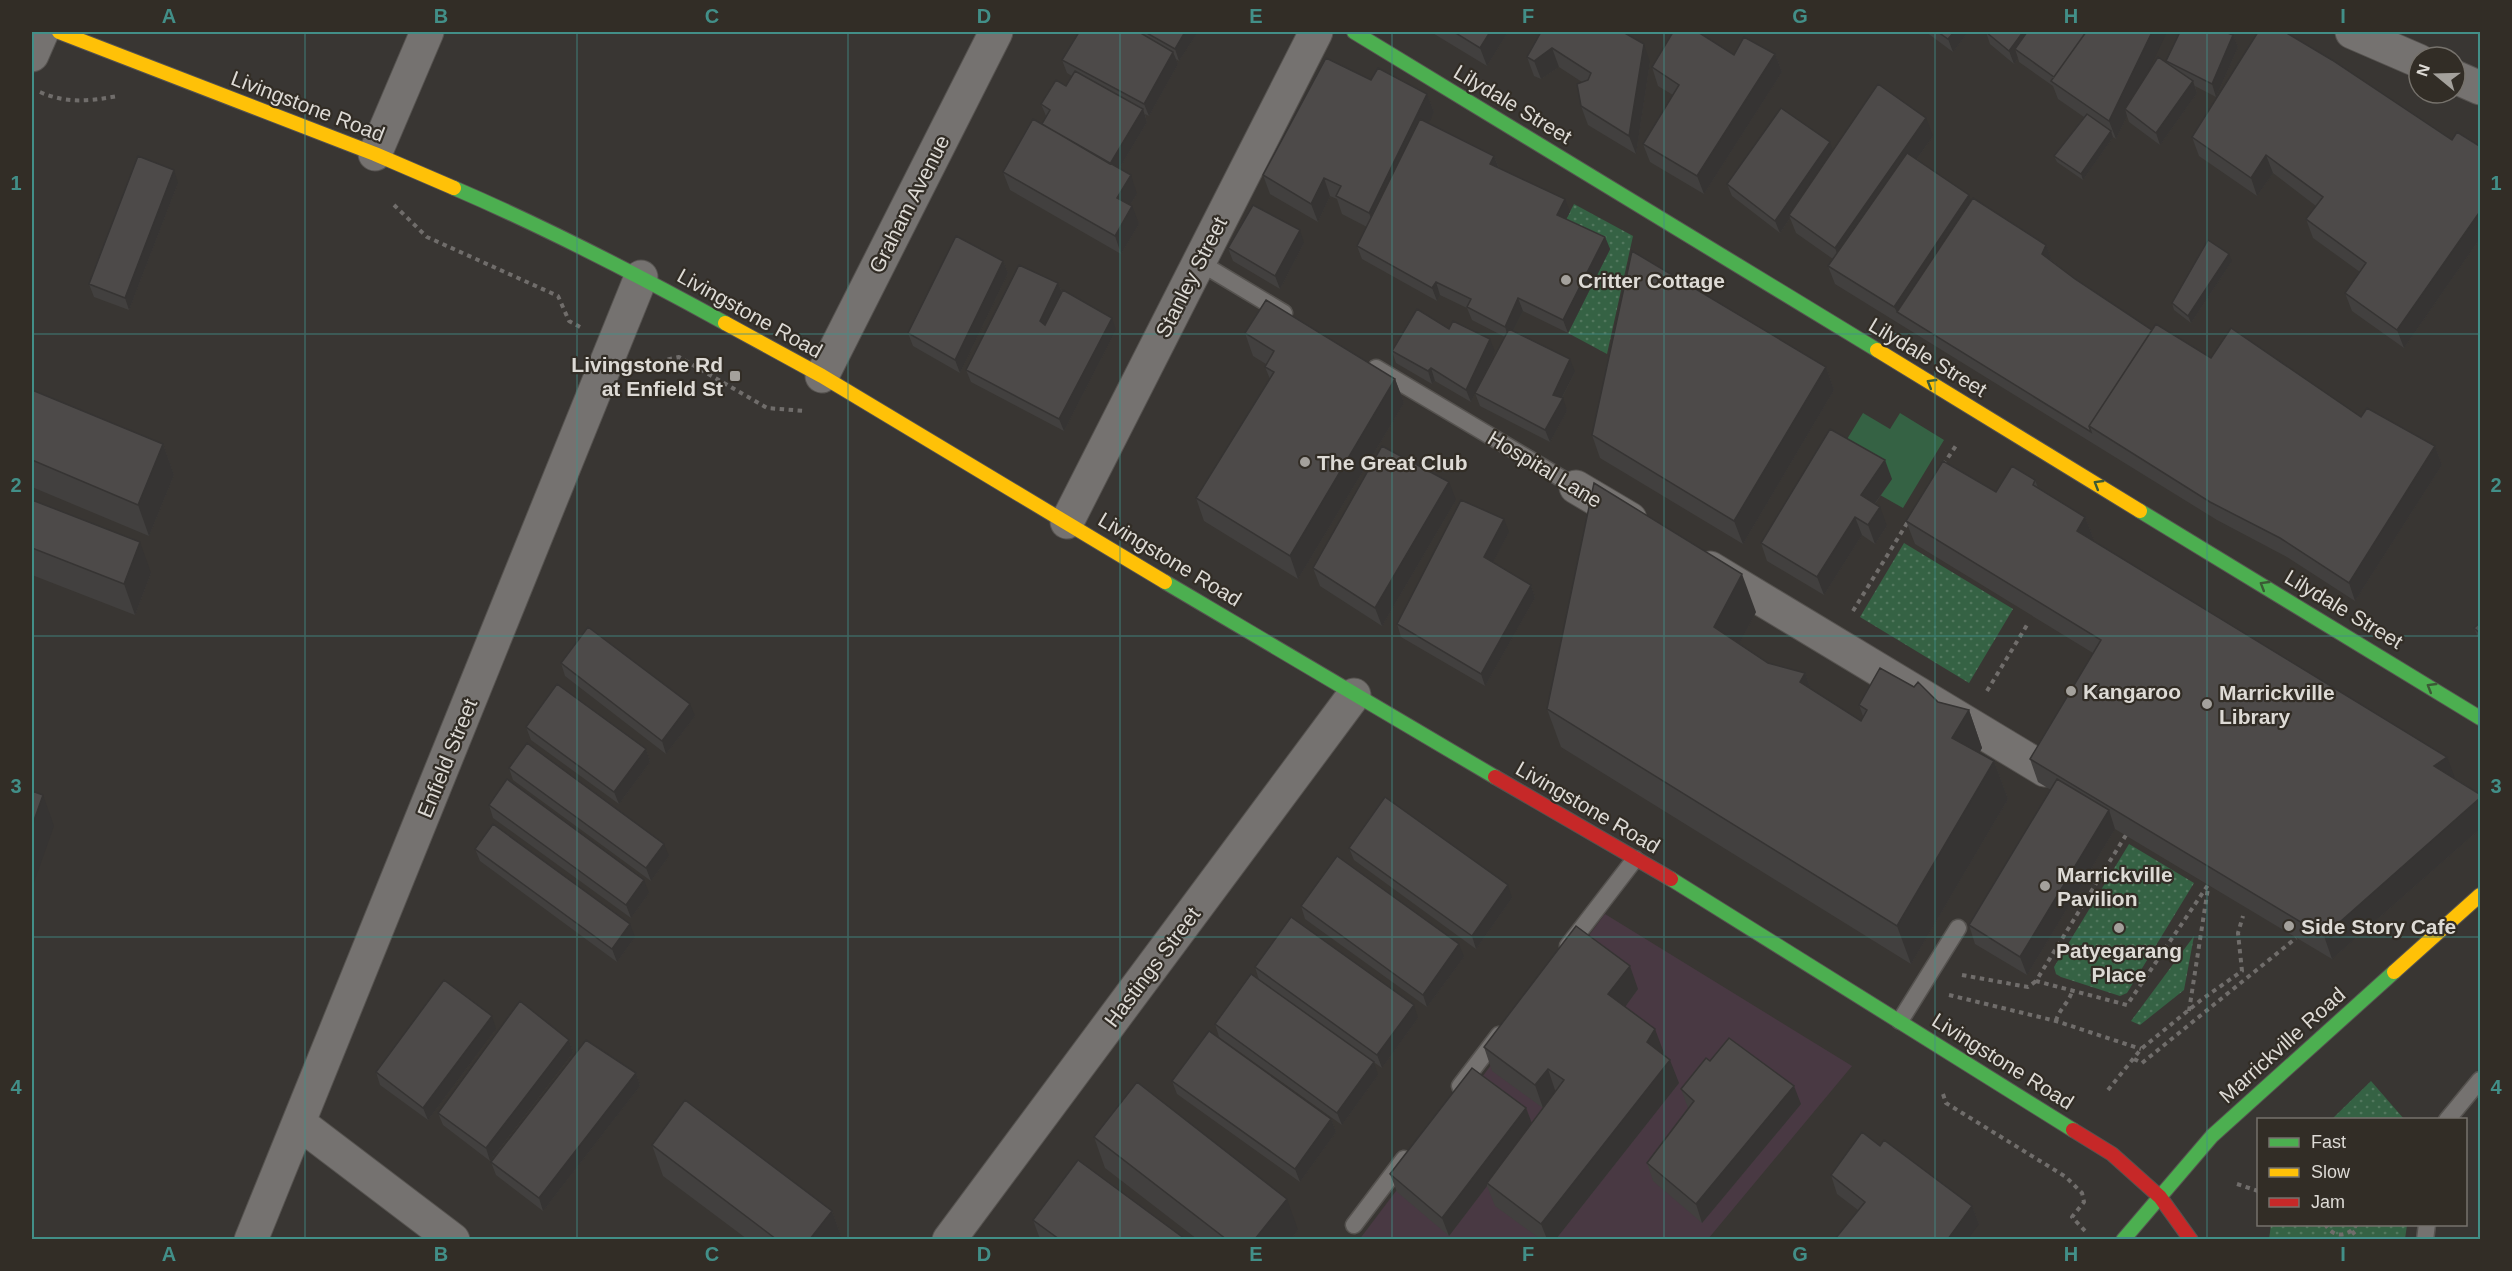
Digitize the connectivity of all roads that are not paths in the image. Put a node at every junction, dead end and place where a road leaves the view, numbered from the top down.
1 (42, 32) edge
2 (59, 32) edge
3 (427, 32) edge
4 (996, 32) edge
5 (1316, 32) edge
6 (1354, 32) edge
7 (2352, 32) edge
8 (32, 55) edge
9 (2407, 56) edge
10 (2467, 82) edge
11 (2481, 88) edge
12 (375, 154) junction
13 (1199, 262) junction
14 (641, 277) junction
15 (1301, 323) edge
16 (1362, 360) edge
17 (822, 376) junction
18 (1576, 487) joint
19 (1067, 522) junction
20 (1656, 535) edge
21 (1685, 553) edge
22 (1354, 695) junction
23 (2481, 718) edge
24 (2045, 770) edge
25 (1635, 859) junction
26 (2481, 895) edge
27 (1958, 928) dead end
28 (1556, 961) edge
29 (1512, 1018) edge
30 (1900, 1021) junction
31 (2481, 1080) edge
32 (1448, 1103) edge
33 (2448, 1118) edge
34 (299, 1123) junction
35 (1412, 1150) edge
36 (2160, 1197) junction
37 (1354, 1225) dead end
38 (252, 1239) edge
39 (453, 1239) edge
40 (949, 1239) edge
41 (2123, 1239) edge
42 (2191, 1239) edge

1 - 8 street
2 - 12 street, Livingstone Road
3 - 12 street
4 - 17 street, Graham Avenue
5 - 13 street, Stanley Street
23 -> 6 street, Lilydale Street
7 - 9 street
10 - 11 street
12 - 14 street, Livingstone Road
13 - 15 lane
13 - 19 street, Stanley Street
14 - 17 street, Livingstone Road
14 - 34 street, Enfield Street
16 - 18 lane, Hospital Lane
17 - 19 street, Livingstone Road
18 - 20 street, Hospital Lane
19 - 22 street, Livingstone Road
21 - 24 street
22 - 25 street, Livingstone Road
22 - 40 street, Hastings Street
25 - 28 lane
25 - 30 street, Livingstone Road
26 - 36 street, Marrickville Road
27 - 30 lane
29 - 32 lane
30 - 36 street, Livingstone Road
31 - 33 lane
34 - 38 street, Enfield Street
34 - 39 street
35 - 37 lane
36 - 41 street, Marrickville Road
36 - 42 street, Livingstone Road

